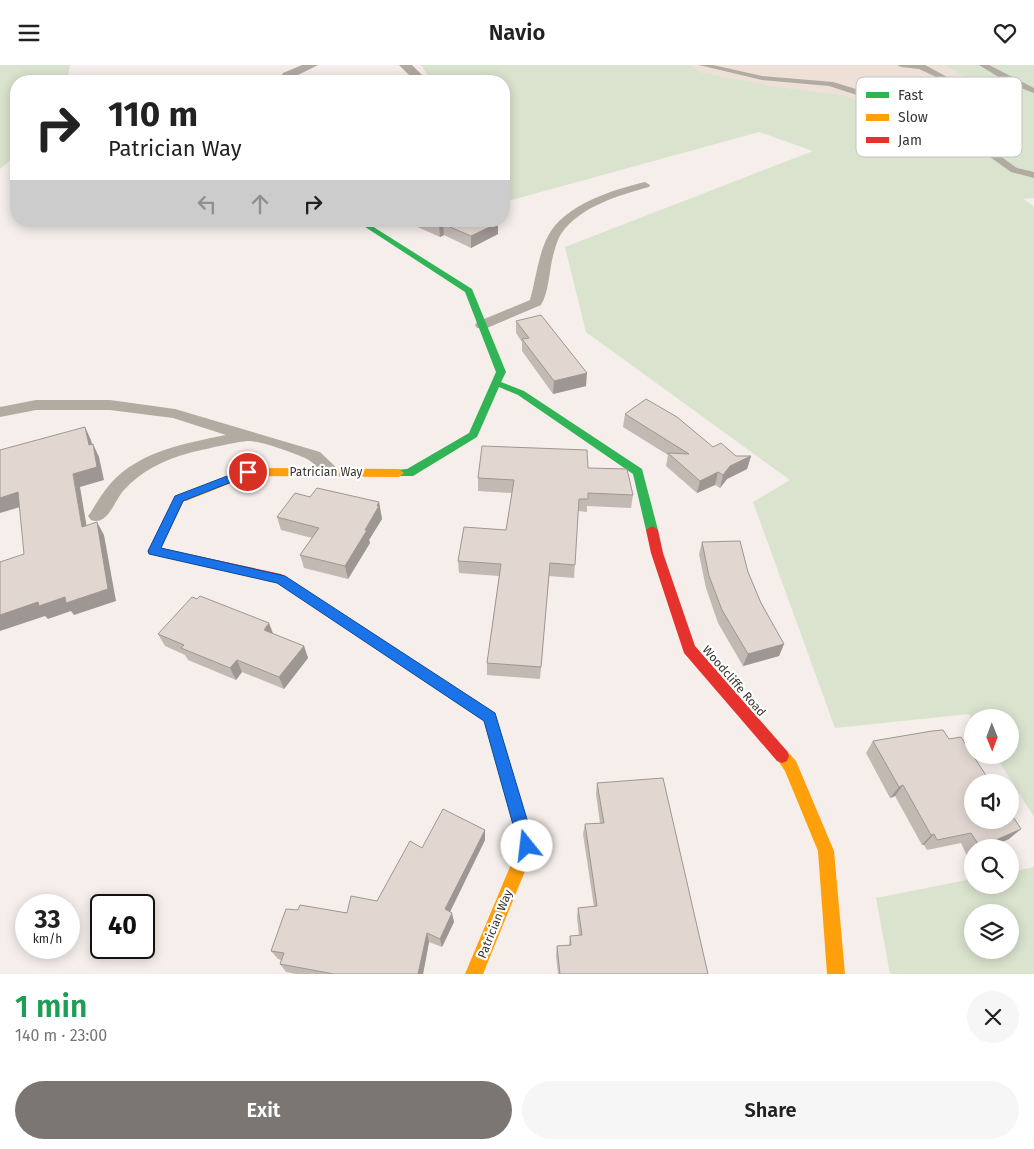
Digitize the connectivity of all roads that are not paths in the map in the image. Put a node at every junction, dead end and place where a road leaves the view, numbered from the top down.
1 (312, 65) edge
2 (405, 65) edge
3 (703, 65) edge
4 (901, 65) edge
5 (984, 65) edge
6 (920, 66) edge
7 (289, 75) edge
8 (416, 75) edge
9 (942, 77) edge
10 (1004, 77) edge
11 (1022, 86) edge
12 (1034, 91) edge
13 (856, 93) edge
14 (996, 157) edge
15 (1034, 175) edge
16 (645, 185) dead end
17 (368, 227) edge
18 (482, 325) junction
19 (496, 383) junction
20 (0, 412) edge
21 (249, 436) junction
22 (333, 472) junction
23 (97, 516) dead end
24 (474, 974) edge
25 (836, 974) edge

1 - 7 street
2 - 8 street
3 - 13 lane
4 - 6 lane
5 - 10 lane
6 - 9 lane
11 - 12 lane
14 - 15 lane
16 - 18 lane
17 - 18 street, Patrician Way
18 - 19 street, Patrician Way
19 - 22 street, Patrician Way
19 - 25 street, Woodcliffe Road
20 - 21 lane
21 - 22 lane
21 - 23 lane
22 - 24 street, Patrician Way

